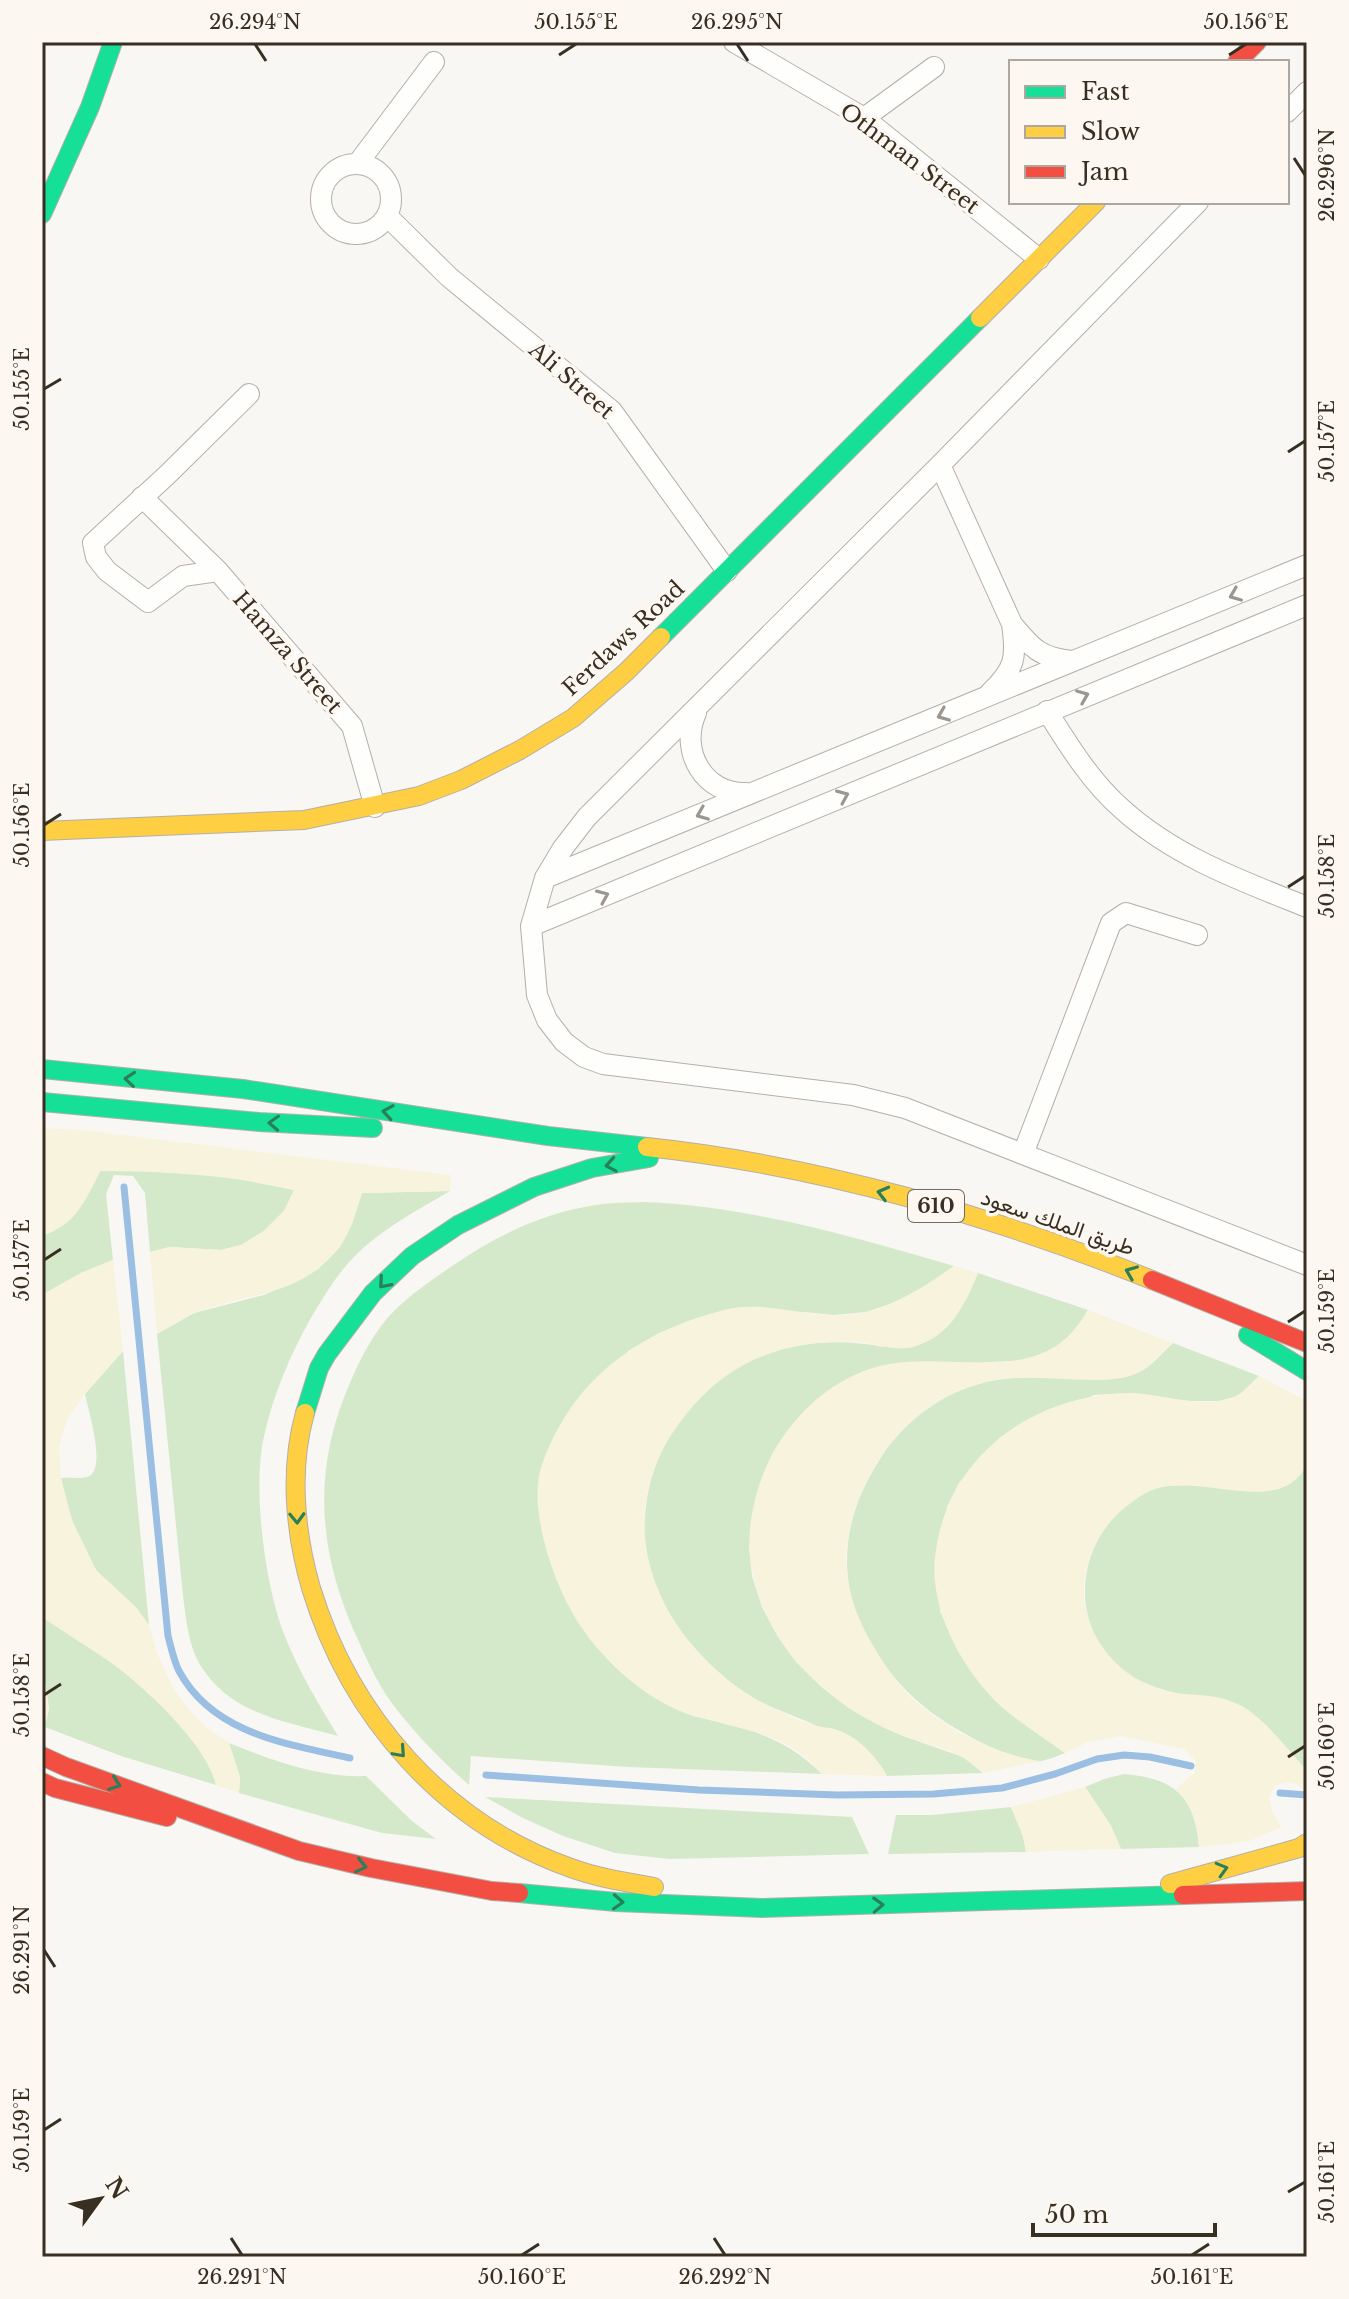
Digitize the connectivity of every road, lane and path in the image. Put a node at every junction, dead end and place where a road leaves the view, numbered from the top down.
1 (113, 42) edge
2 (734, 42) edge
3 (1257, 42) edge
4 (1239, 60) edge
5 (434, 62) dead end
6 (934, 67) dead end
7 (1307, 92) edge
8 (1289, 110) edge
9 (864, 118) junction
10 (358, 163) junction
11 (1094, 204) edge
12 (1196, 204) edge
13 (42, 214) edge
14 (387, 216) junction
15 (1039, 259) junction
16 (249, 394) dead end
17 (940, 465) junction
18 (142, 497) junction
19 (1307, 565) edge
20 (218, 571) junction
21 (727, 571) junction
22 (1307, 605) edge
23 (1012, 624) junction
24 (1072, 661) junction
25 (986, 697) junction
26 (700, 706) junction
27 (1047, 711) junction
28 (752, 793) junction
29 (375, 807) junction
30 (42, 831) edge
31 (545, 878) junction
32 (1307, 907) edge
33 (531, 926) junction
34 (1197, 935) dead end
35 (42, 1069) edge
36 (42, 1102) edge
37 (548, 1136) junction
38 (688, 1151) junction
39 (1023, 1154) junction
40 (1307, 1265) edge
41 (1175, 1291) junction
42 (1307, 1343) edge
43 (1307, 1371) edge
44 (42, 1756) edge
45 (42, 1782) edge
46 (1307, 1843) edge
47 (299, 1851) junction
48 (1307, 1891) edge
49 (1120, 1898) junction
50 (762, 1908) junction

1 - 13 main road
2 - 9 street, Othman Street
3 - 4 main road
5 - 10 street
6 - 9 street
7 - 8 street
9 - 15 street, Othman Street
10 - 14 street
10 - 14 street
11 - 15 main road, Ferdaws Road
12 - 17 street
14 - 21 street, Ali Street
15 - 21 main road, Ferdaws Road
16 - 18 street
17 - 23 street
17 - 26 street
18 - 20 street, Hamza Street
18 - 20 street
19 -> 24 street
20 - 29 street, Hamza Street
21 - 29 main road, Ferdaws Road
27 -> 22 street
23 - 24 street
23 - 25 street
24 - 25 street
25 -> 28 street
26 - 28 street
26 - 31 street
27 - 32 street
33 -> 27 street
28 -> 31 street
29 - 30 main road, Ferdaws Road
31 - 33 street
33 - 39 street
34 - 39 street
37 -> 35 main road
37 -> 36 main road
37 - 38 main road, طريق الملك سعود / 610
41 -> 38 main road, طريق الملك سعود / 610
38 -> 50 main road
39 - 40 street
41 - 42 main road, طريق الملك سعود / 610
41 - 43 main road
44 -> 47 main road
45 - 47 main road
49 -> 46 main road
47 -> 50 main road
48 - 49 main road
50 -> 49 main road

